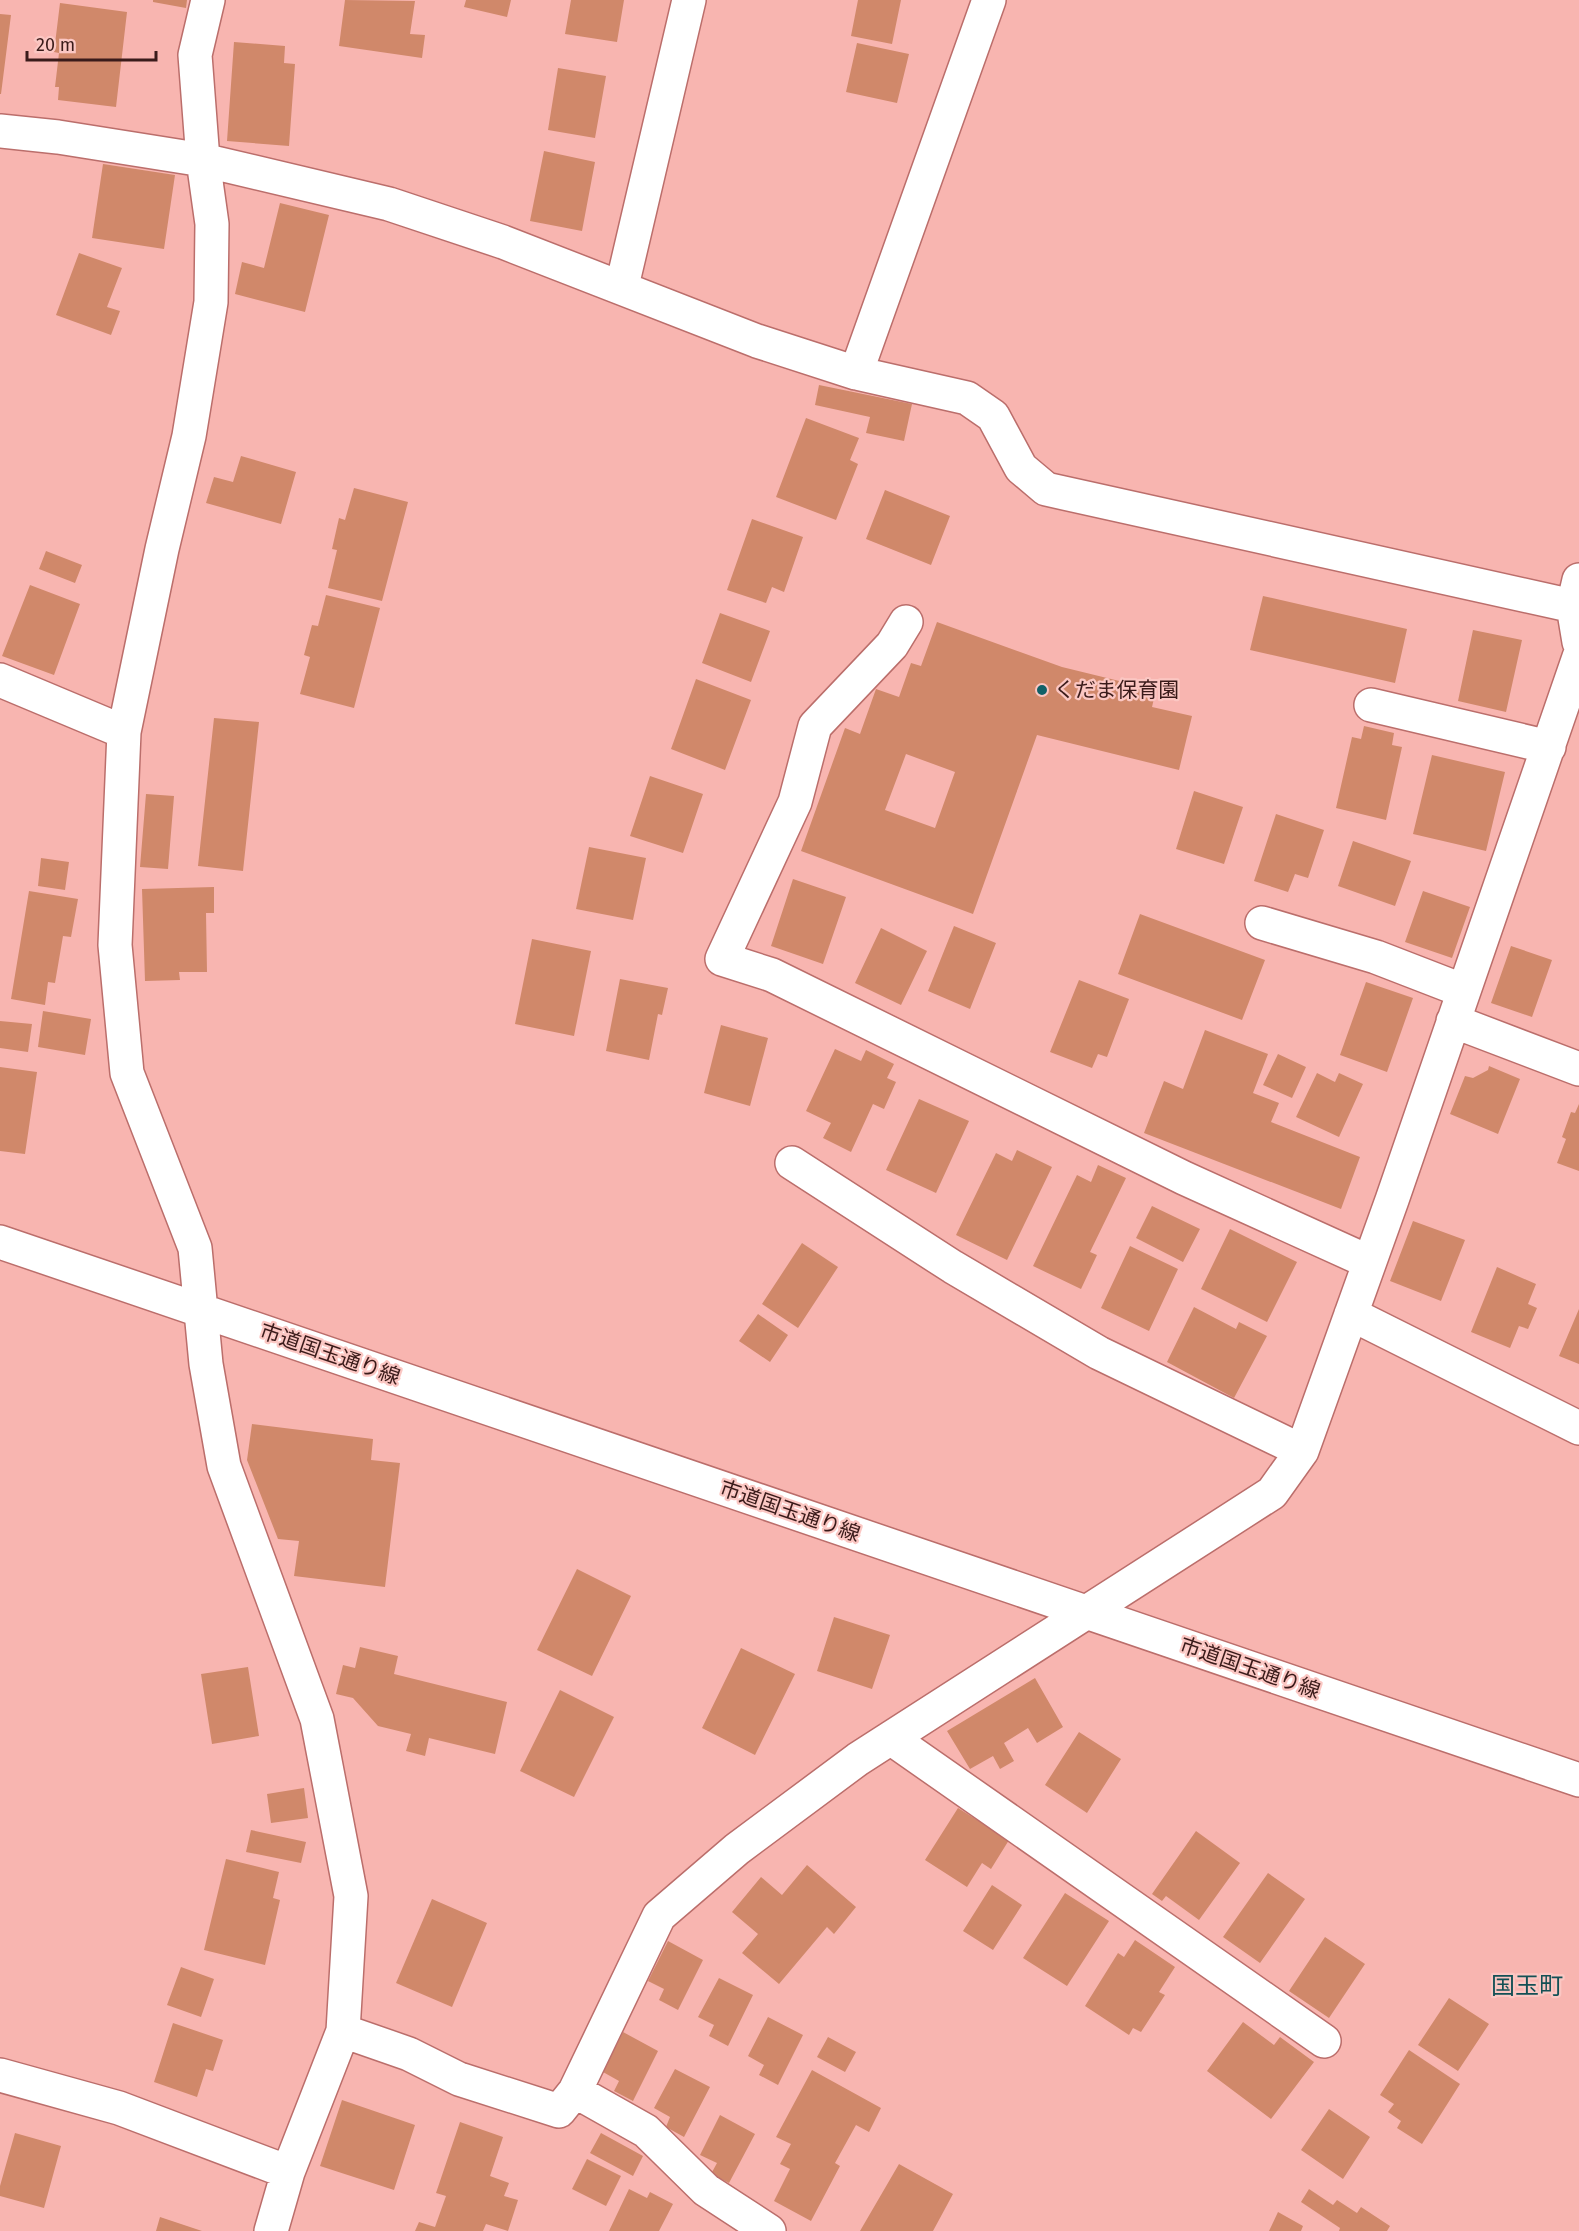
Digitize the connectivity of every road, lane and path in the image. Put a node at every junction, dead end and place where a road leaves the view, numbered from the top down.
1 (208, 0) edge
2 (689, 0) edge
3 (989, 0) edge
4 (0, 131) edge
5 (204, 159) junction
6 (622, 286) junction
7 (856, 373) junction
8 (1576, 593) edge
9 (906, 622) dead end
10 (1579, 642) edge
11 (1579, 657) edge
12 (0, 680) edge
13 (1371, 705) dead end
14 (124, 732) junction
15 (1549, 747) junction
16 (1262, 923) dead end
17 (1464, 991) junction
18 (1453, 1021) junction
19 (1579, 1069) edge
20 (792, 1162) dead end
21 (0, 1242) edge
22 (1370, 1262) junction
23 (201, 1310) junction
24 (1352, 1314) junction
25 (1579, 1428) edge
26 (1302, 1451) junction
27 (1087, 1612) junction
28 (892, 1739) junction
29 (1579, 1780) edge
30 (343, 2031) junction
31 (1324, 2041) dead end
32 (0, 2075) edge
33 (575, 2091) junction
34 (288, 2172) junction
35 (271, 2231) edge
36 (769, 2231) edge

1 - 5 street
2 - 6 street
3 - 7 street
4 - 5 street
5 - 6 street
5 - 14 street
6 - 7 street
7 - 8 street
8 - 10 street
9 - 22 street
11 - 15 street
12 - 14 street
13 - 15 street
14 - 23 street
15 - 17 street
16 - 17 street
17 - 18 street
18 - 19 street
18 - 22 street
20 - 26 street
21 - 23 street, 市道国玉通り線
22 - 24 street
23 - 27 street, 市道国玉通り線
23 - 30 street
24 - 25 street
24 - 26 street
26 - 27 street
27 - 28 street
27 - 29 street, 市道国玉通り線
28 - 31 street
28 - 33 street
30 - 33 street
30 - 34 street
32 - 34 street
33 - 36 street
34 - 35 street

